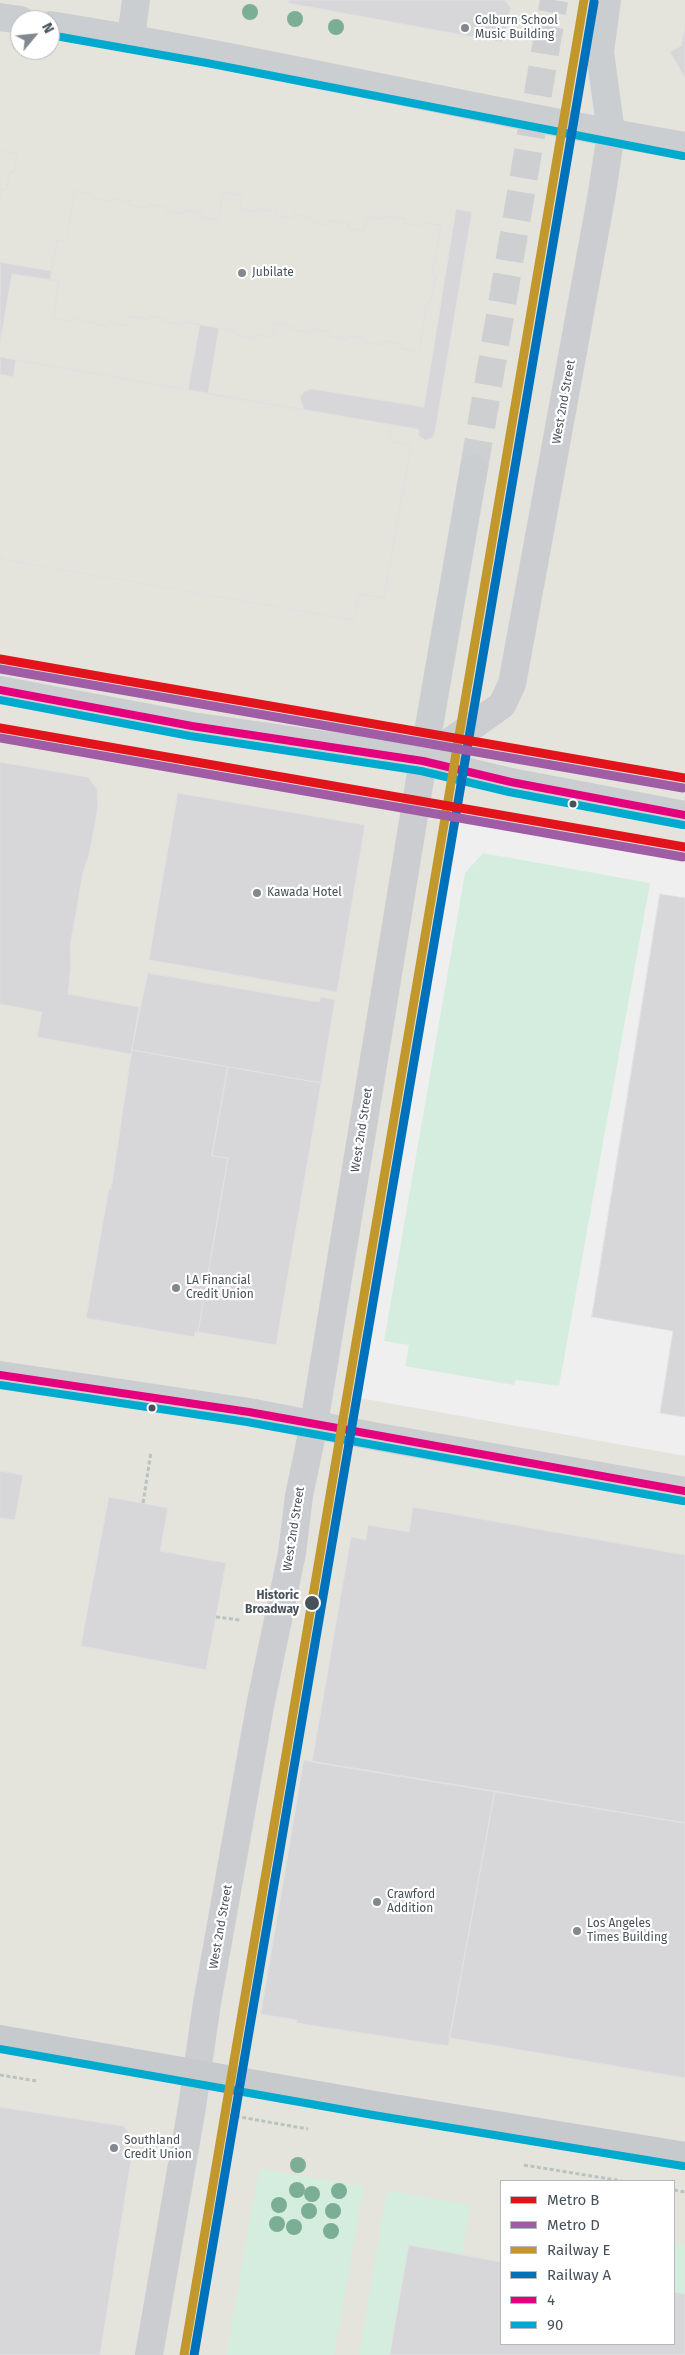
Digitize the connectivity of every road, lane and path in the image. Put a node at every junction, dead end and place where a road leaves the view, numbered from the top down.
1 (136, 0) edge
2 (606, 0) edge
3 (60, 26) edge
4 (131, 37) junction
5 (611, 133) junction
6 (685, 146) edge
7 (474, 468) tunnel mouth
8 (0, 690) edge
9 (423, 761) junction
10 (685, 815) edge
11 (0, 1375) edge
12 (314, 1424) junction
13 (151, 1452) dead end
14 (685, 1491) edge
15 (143, 1503) dead end
16 (216, 1617) dead end
17 (240, 1620) dead end
18 (0, 2039) edge
19 (197, 2074) junction
20 (685, 2156) edge
21 (149, 2355) edge

1 - 4 main road
2 - 5 main road, West 2nd Street
3 - 4 main road
4 - 5 main road
5 - 6 main road
5 - 9 street, West 2nd Street
7 - 9 main road, West 2nd Street
8 - 9 main road
9 - 10 main road
9 - 12 street, West 2nd Street
11 - 12 main road
12 - 14 main road
12 - 19 street, West 2nd Street
13 - 15 path
16 - 17 path
18 - 19 main road
19 - 20 main road
19 - 21 street, West 2nd Street

